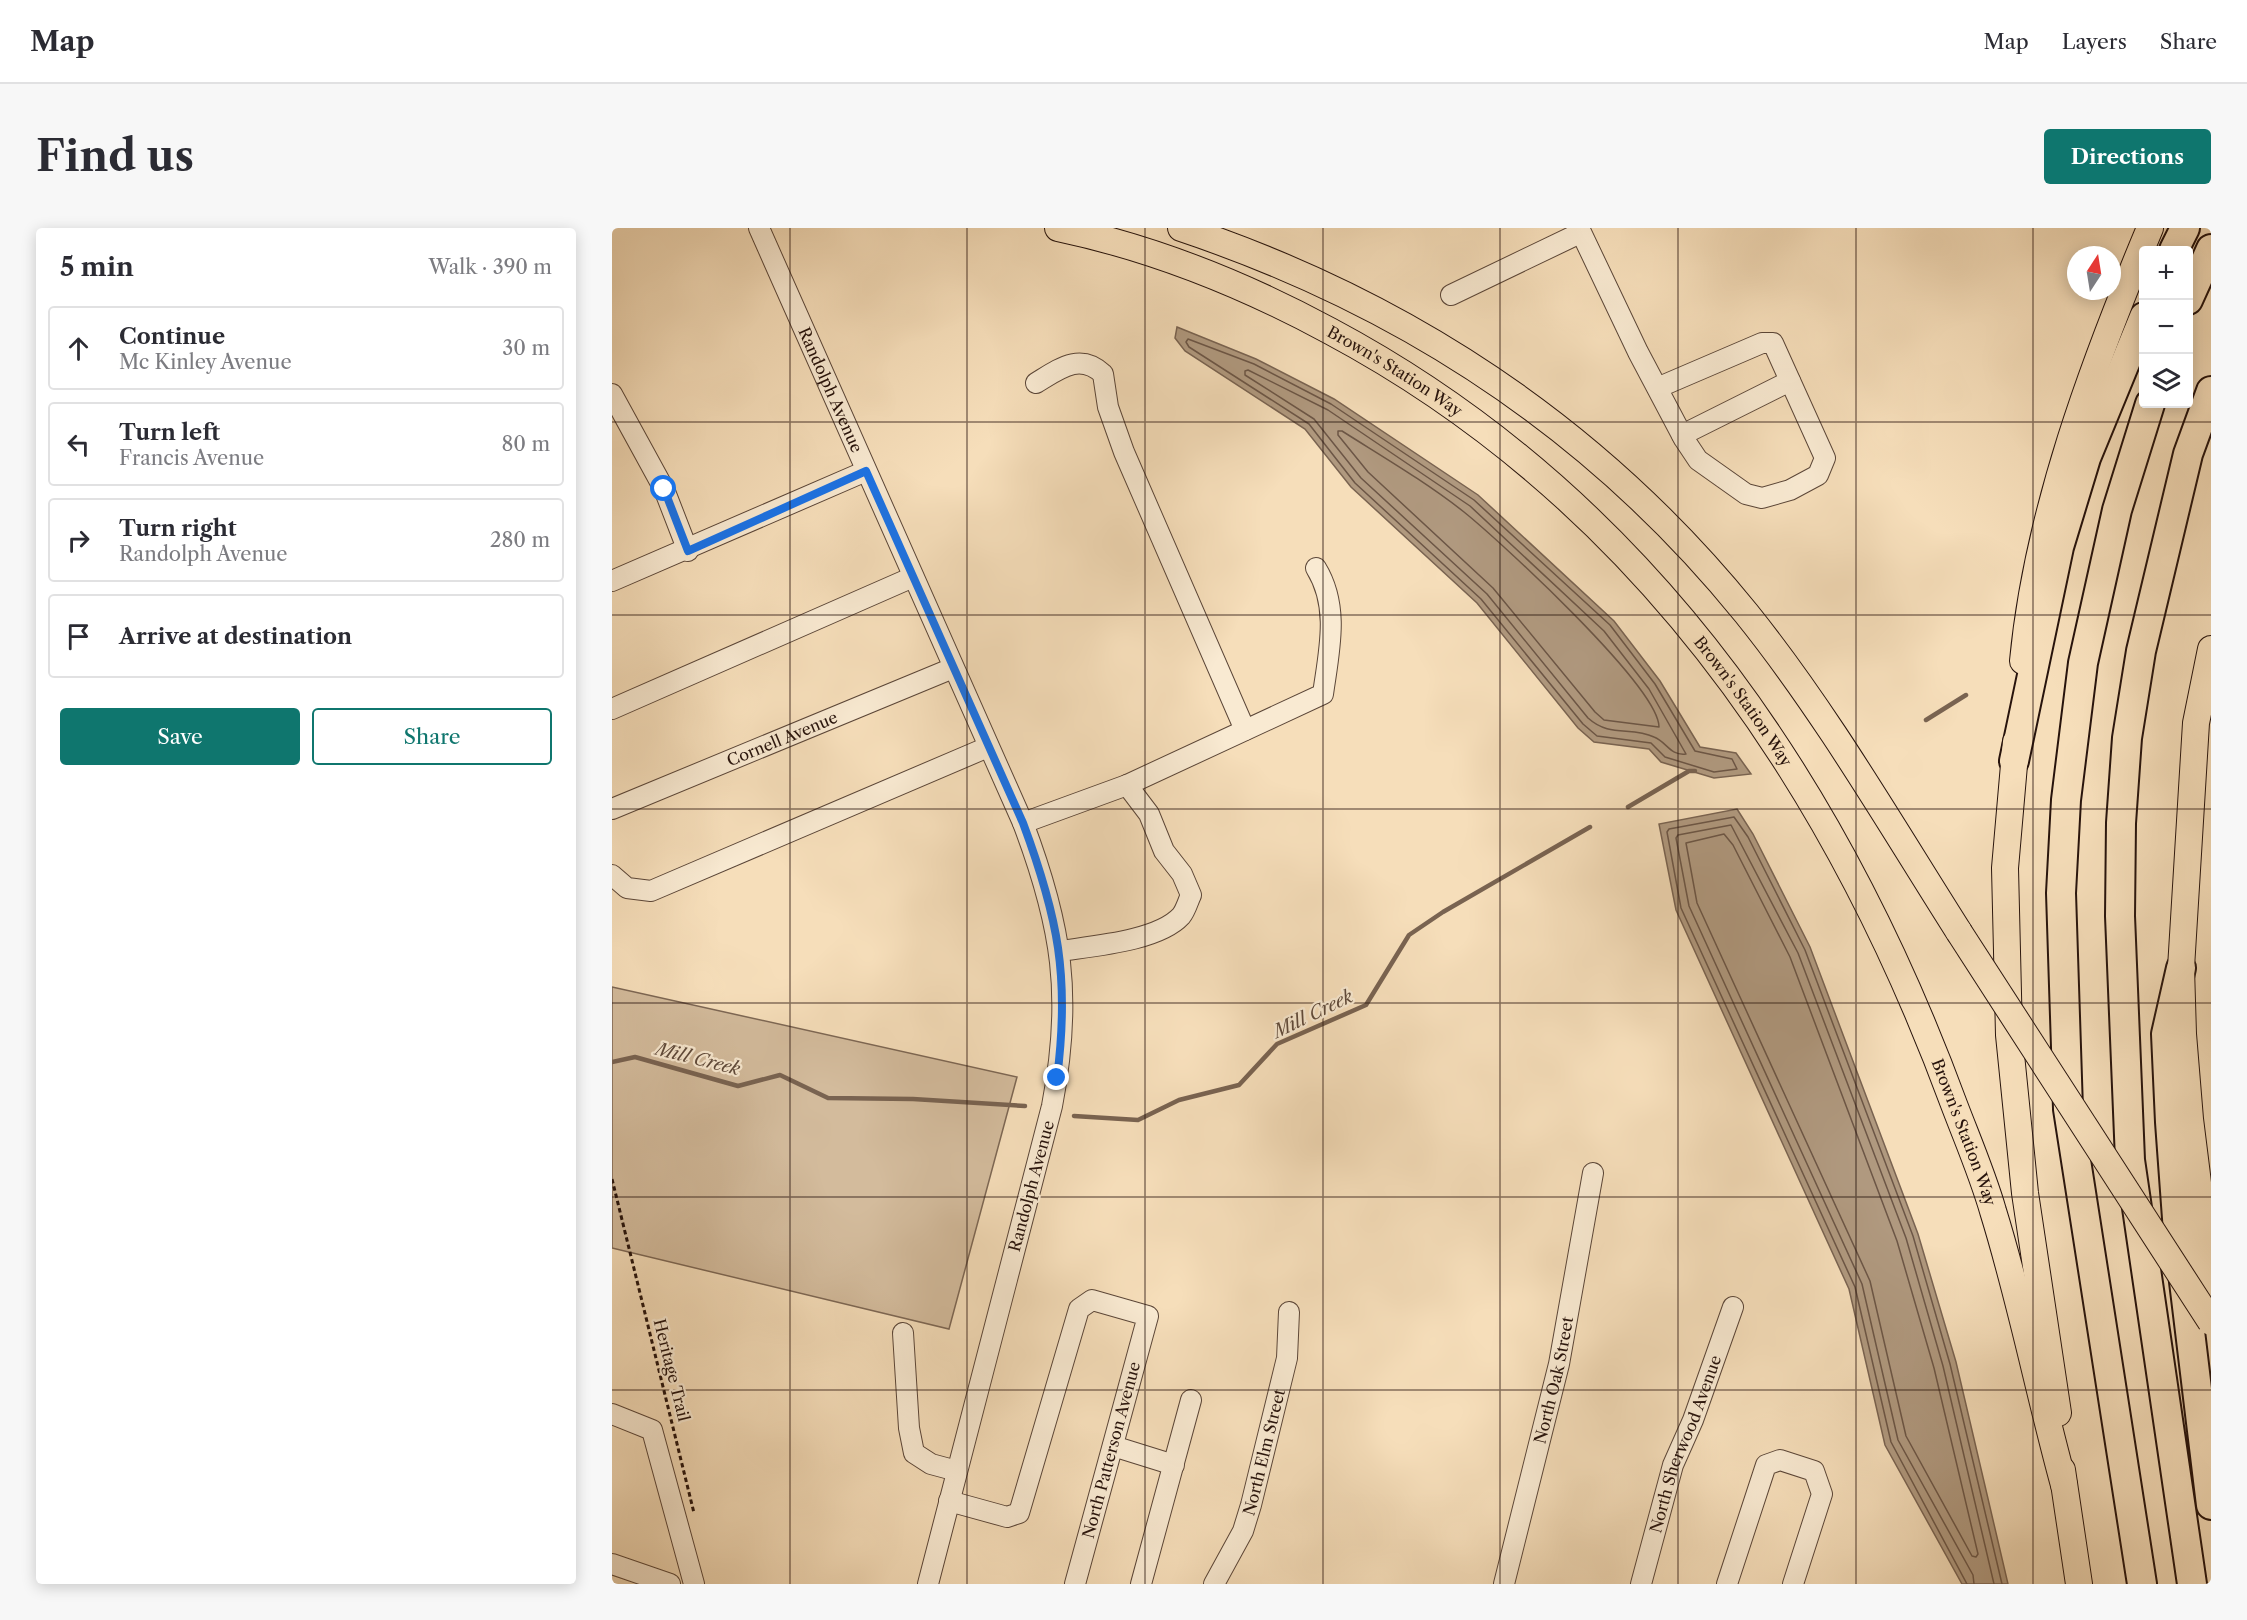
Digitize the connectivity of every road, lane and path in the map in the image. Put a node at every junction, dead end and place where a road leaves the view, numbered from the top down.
1 (759, 228) edge
2 (1058, 228) edge
3 (1181, 228) edge
4 (2150, 228) edge
5 (2185, 228) edge
6 (1580, 230) edge
7 (2176, 246) edge
8 (2211, 249) edge
9 (2193, 289) edge
10 (1451, 295) dead end
11 (2139, 329) edge
12 (1790, 381) junction
13 (1036, 383) dead end
14 (1657, 388) junction
15 (2211, 391) edge
16 (612, 394) edge
17 (2149, 408) edge
18 (1683, 437) junction
19 (866, 471) junction
20 (688, 551) junction
21 (1316, 568) dead end
22 (913, 577) junction
23 (612, 581) edge
24 (2211, 649) edge
25 (952, 668) junction
26 (612, 709) edge
27 (1245, 730) junction
28 (988, 747) junction
29 (2014, 761) junction
30 (1126, 785) junction
31 (612, 809) edge
32 (1023, 823) junction
33 (612, 875) edge
34 (1060, 951) junction
35 (2181, 968) junction
36 (1593, 1173) dead end
37 (612, 1179) edge
38 (2211, 1287) edge
39 (1732, 1307) dead end
40 (1289, 1312) dead end
41 (2211, 1322) edge
42 (903, 1333) dead end
43 (1191, 1400) dead end
44 (612, 1414) edge
45 (1113, 1446) junction
46 (1174, 1465) junction
47 (957, 1471) junction
48 (2064, 1485) junction
49 (949, 1501) junction
50 (2211, 1505) edge
51 (696, 1521) dead end
52 (613, 1569) edge
53 (670, 1584) edge
54 (694, 1584) edge
55 (927, 1584) edge
56 (1075, 1584) edge
57 (1141, 1584) edge
58 (1214, 1584) edge
59 (1504, 1584) edge
60 (1641, 1584) edge
61 (1727, 1584) edge
62 (1793, 1584) edge
63 (2079, 1584) edge
64 (2142, 1584) edge
65 (2192, 1584) edge

1 - 19 street, Randolph Avenue
2 - 48 main road, Brown's Station Way
3 - 41 main road, bridge
4 - 29 main road
5 - 7 highway
6 - 10 street
6 - 14 street
8 - 9 highway
11 - 29 highway
12 - 14 street
12 - 18 street
12 - 18 street
13 - 27 street
14 - 18 street
15 - 65 highway
16 - 20 street
17 - 64 highway
19 - 20 street
19 - 22 street, Randolph Avenue
20 - 23 street
21 - 27 street
22 - 25 street, Randolph Avenue
22 - 26 street
24 - 35 main road
25 - 28 street, Randolph Avenue
25 - 31 street, Cornell Avenue
27 - 30 street
28 - 32 street, Randolph Avenue
28 - 33 street
29 - 48 main road
30 - 32 street
30 - 34 street
32 - 34 street, Randolph Avenue
34 - 47 street, Randolph Avenue
35 - 38 main road
35 - 50 highway
36 - 59 street, North Oak Street
37 - 51 path, Heritage Trail
39 - 60 street, North Sherwood Avenue
40 - 58 street, North Elm Street
42 - 47 street
43 - 46 street
44 - 54 street
45 - 46 street
45 - 49 street, North Patterson Avenue
45 - 56 street, North Patterson Avenue
46 - 57 street
47 - 49 street, Randolph Avenue
48 - 63 main road
49 - 55 street, Randolph Avenue
52 - 53 street
61 - 62 street

